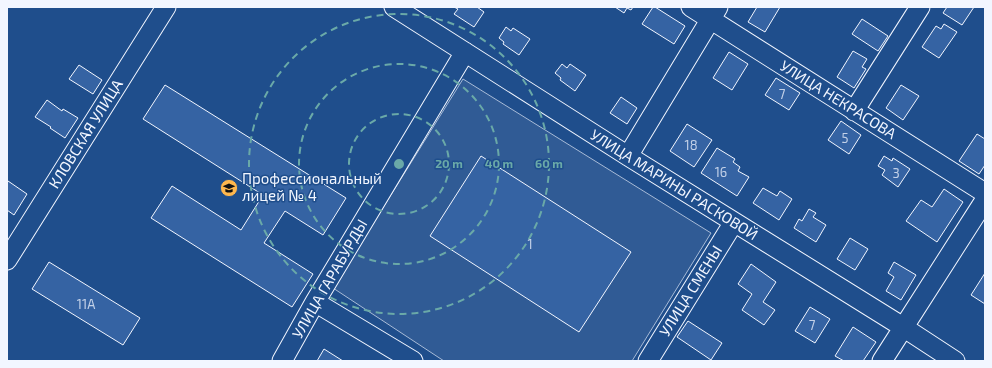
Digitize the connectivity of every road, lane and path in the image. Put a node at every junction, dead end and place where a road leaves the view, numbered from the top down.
1 (166, 7) edge
2 (394, 7) edge
3 (691, 7) edge
4 (920, 7) edge
5 (714, 13) edge
6 (465, 52) junction
7 (854, 111) junction
8 (628, 156) junction
9 (985, 193) edge
10 (985, 200) edge
11 (734, 222) junction
12 (7, 260) edge
13 (315, 302) junction
14 (903, 327) junction
15 (282, 361) edge
16 (413, 361) edge
17 (648, 361) edge
18 (882, 361) edge
19 (955, 361) edge

1 - 12 street, КЛОВСКАЯ УЛИЦА
2 - 6 street, УЛИЦА МАРИНЫ РАСКОВОЙ
3 - 5 street, УЛИЦА НЕКРАСОВА
4 - 7 street
5 - 7 street, УЛИЦА НЕКРАСОВА
5 - 8 street
6 - 8 street, УЛИЦА МАРИНЫ РАСКОВОЙ
6 - 13 street, УЛИЦА ГАРАБУРДЫ
7 - 9 street, УЛИЦА НЕКРАСОВА
8 - 11 street, УЛИЦА МАРИНЫ РАСКОВОЙ
10 - 14 street
11 - 14 street, УЛИЦА МАРИНЫ РАСКОВОЙ
11 - 17 street, УЛИЦА СМЕНЫ
13 - 15 street, УЛИЦА ГАРАБУРДЫ
13 - 16 street
14 - 18 street
14 - 19 street, УЛИЦА МАРИНЫ РАСКОВОЙ

